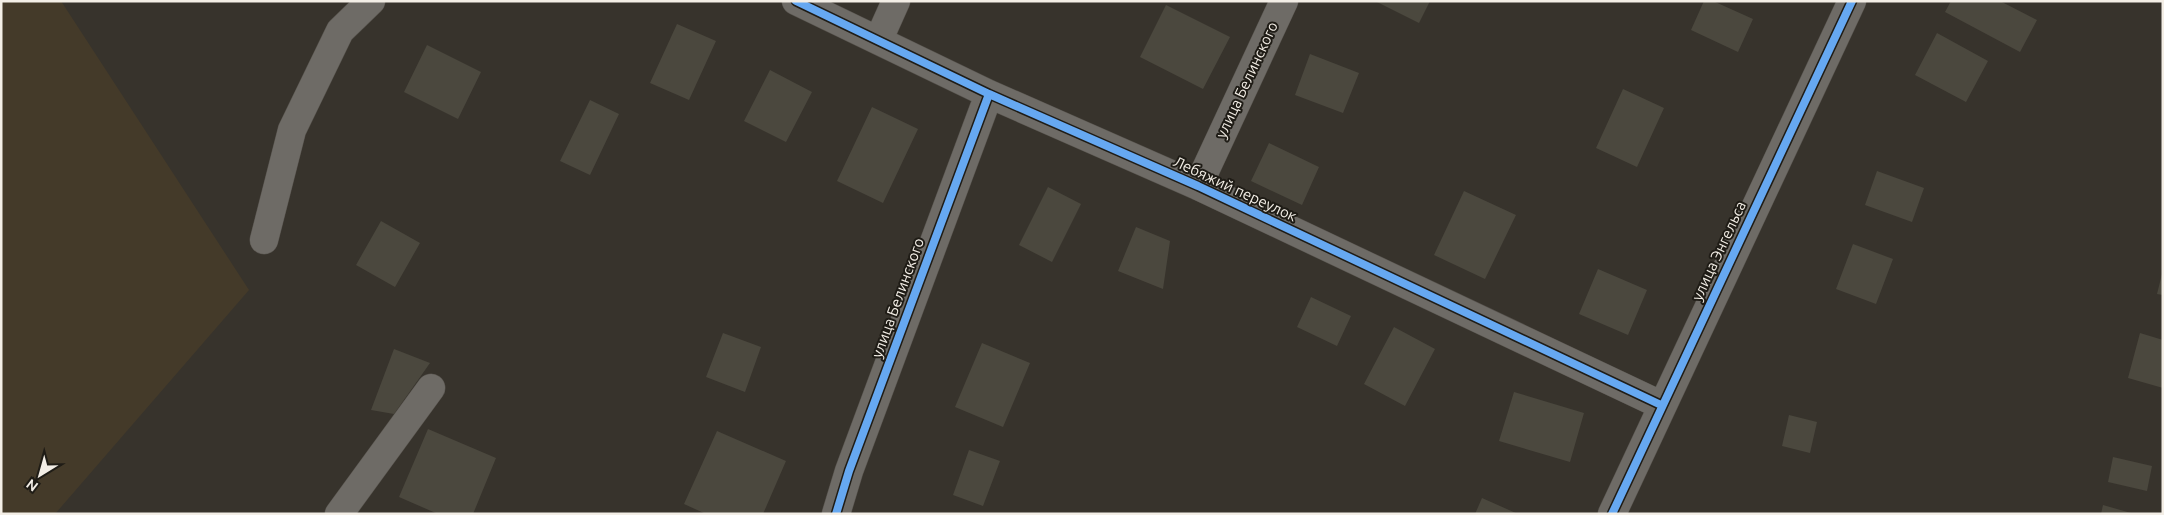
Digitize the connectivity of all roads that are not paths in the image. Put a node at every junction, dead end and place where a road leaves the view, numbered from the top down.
1 (371, 1) edge
2 (796, 1) edge
3 (896, 1) edge
4 (1284, 1) edge
5 (1852, 1) edge
6 (879, 39) junction
7 (988, 94) junction
8 (1198, 186) junction
9 (264, 240) dead end
10 (431, 388) dead end
11 (1661, 405) junction
12 (339, 514) edge
13 (836, 514) edge
14 (1612, 514) edge

1 - 9 street
2 - 6 street, Лебяжий переулок
3 - 6 street
4 - 8 street, улица Белинского
5 - 11 street, улица Энгельса
6 - 7 street, Лебяжий переулок
7 - 8 street, Лебяжий переулок
7 - 13 street, улица Белинского
8 - 11 street, Лебяжий переулок
10 - 12 street
11 - 14 street, улица Энгельса

